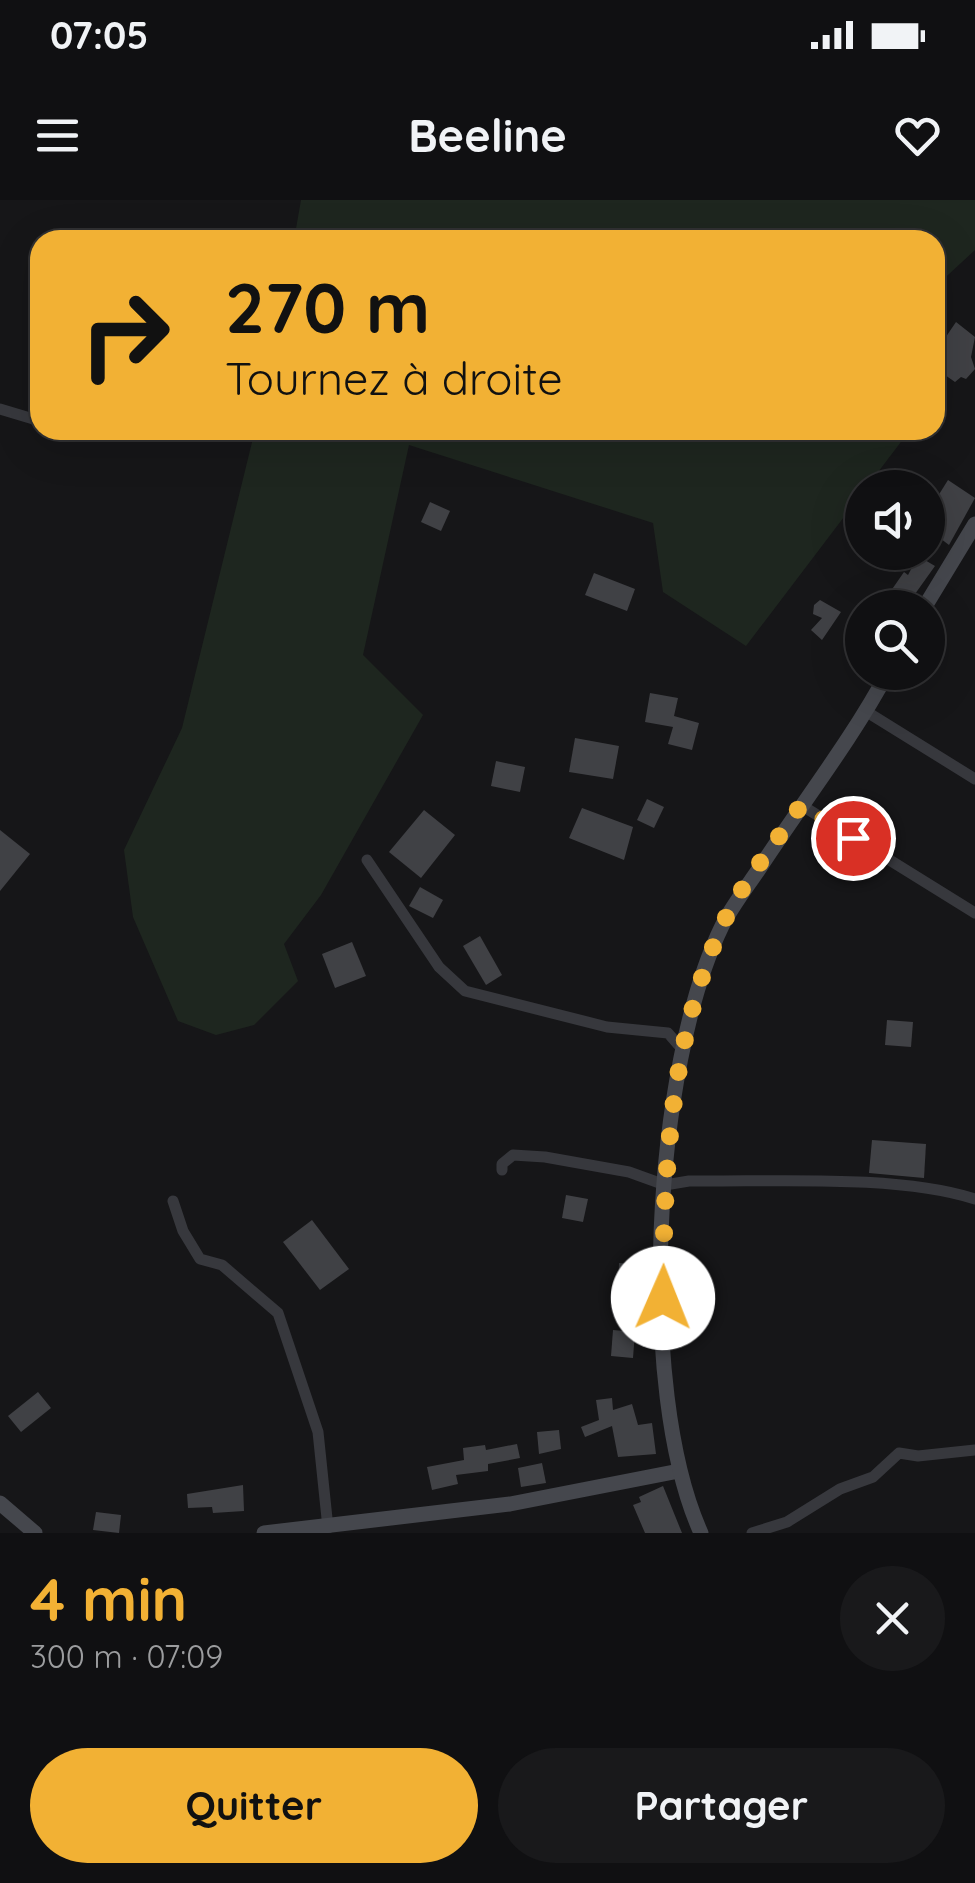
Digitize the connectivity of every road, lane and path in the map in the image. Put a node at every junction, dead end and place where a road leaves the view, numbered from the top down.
1 (0, 409) edge
2 (30, 417) edge
3 (975, 524) edge
4 (935, 590) edge
5 (879, 690) edge
6 (867, 712) junction
7 (975, 779) edge
8 (801, 805) junction
9 (367, 860) dead end
10 (975, 914) edge
11 (681, 1048) junction
12 (502, 1170) dead end
13 (665, 1186) junction
14 (975, 1198) edge
15 (173, 1201) dead end
16 (975, 1450) edge
17 (679, 1471) junction
18 (0, 1503) edge
19 (328, 1528) junction
20 (35, 1533) edge
21 (264, 1533) edge
22 (701, 1533) edge
23 (752, 1533) edge

1 - 2 street
3 - 4 street
5 - 6 street
6 - 7 street
6 - 8 street
8 - 10 street
8 - 11 street
9 - 11 street
11 - 13 street
12 - 13 street
13 - 14 street
13 - 17 street
15 - 19 street
16 - 23 street
17 - 19 street
17 - 22 street
18 - 20 street
19 - 21 street

